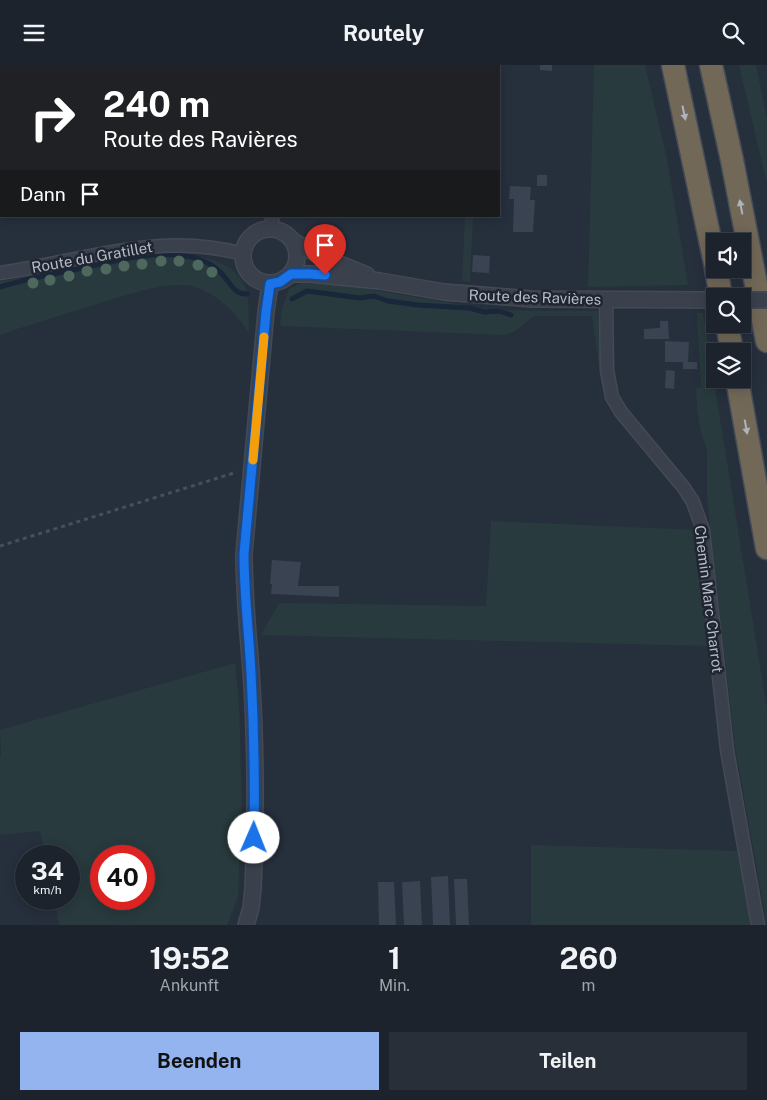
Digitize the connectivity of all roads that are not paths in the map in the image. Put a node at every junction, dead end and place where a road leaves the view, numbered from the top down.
1 (673, 65) edge
2 (711, 65) edge
3 (272, 223) edge
4 (709, 233) edge
5 (293, 241) junction
6 (243, 254) junction
7 (0, 273) edge
8 (291, 274) junction
9 (380, 281) junction
10 (270, 284) junction
11 (606, 300) junction
12 (706, 300) edge
13 (751, 300) edge
14 (767, 300) edge
15 (767, 341) edge
16 (739, 388) edge
17 (767, 548) edge
18 (246, 925) edge
19 (758, 925) edge

1 -> 4 highway
15 -> 2 highway
3 - 5 street
3 - 6 street
5 - 8 street
5 - 9 street, Route des Ravières
6 - 7 street, Route du Gratillet
6 - 10 street
8 - 9 street, Route des Ravières
8 - 10 street
9 - 11 street, Route des Ravières
10 - 18 street
11 - 12 street, Route des Ravières
11 - 19 street, Chemin Marc Charrot
13 - 14 street, bridge
16 -> 17 highway

